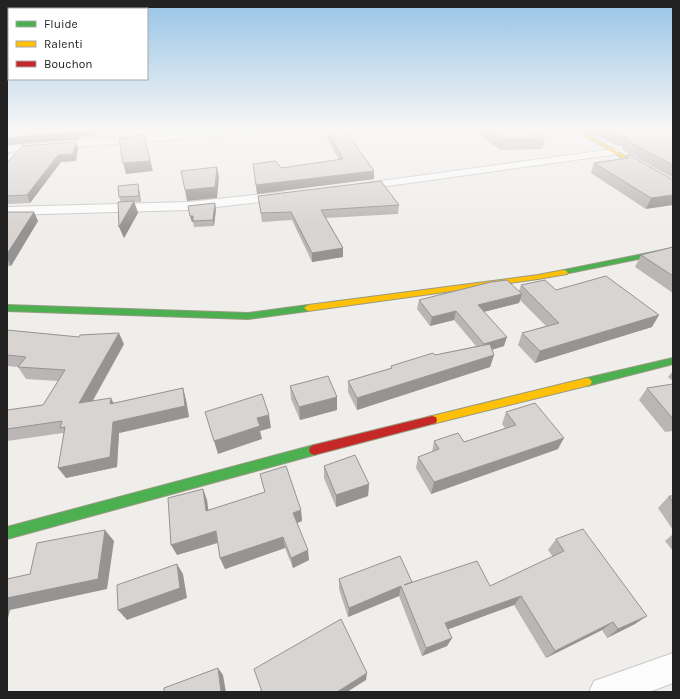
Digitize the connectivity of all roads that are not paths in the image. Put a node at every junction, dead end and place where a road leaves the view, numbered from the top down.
1 (536, 163) edge
2 (632, 163) edge
3 (673, 186) edge
4 (350, 188) edge
5 (290, 196) edge
6 (7, 212) edge
7 (673, 250) edge
8 (7, 308) edge
9 (673, 361) edge
10 (7, 533) edge
11 (673, 668) edge
12 (606, 692) edge

1 - 4 street
2 - 3 street
5 - 6 street
7 - 8 street
9 - 10 street
11 - 12 street

